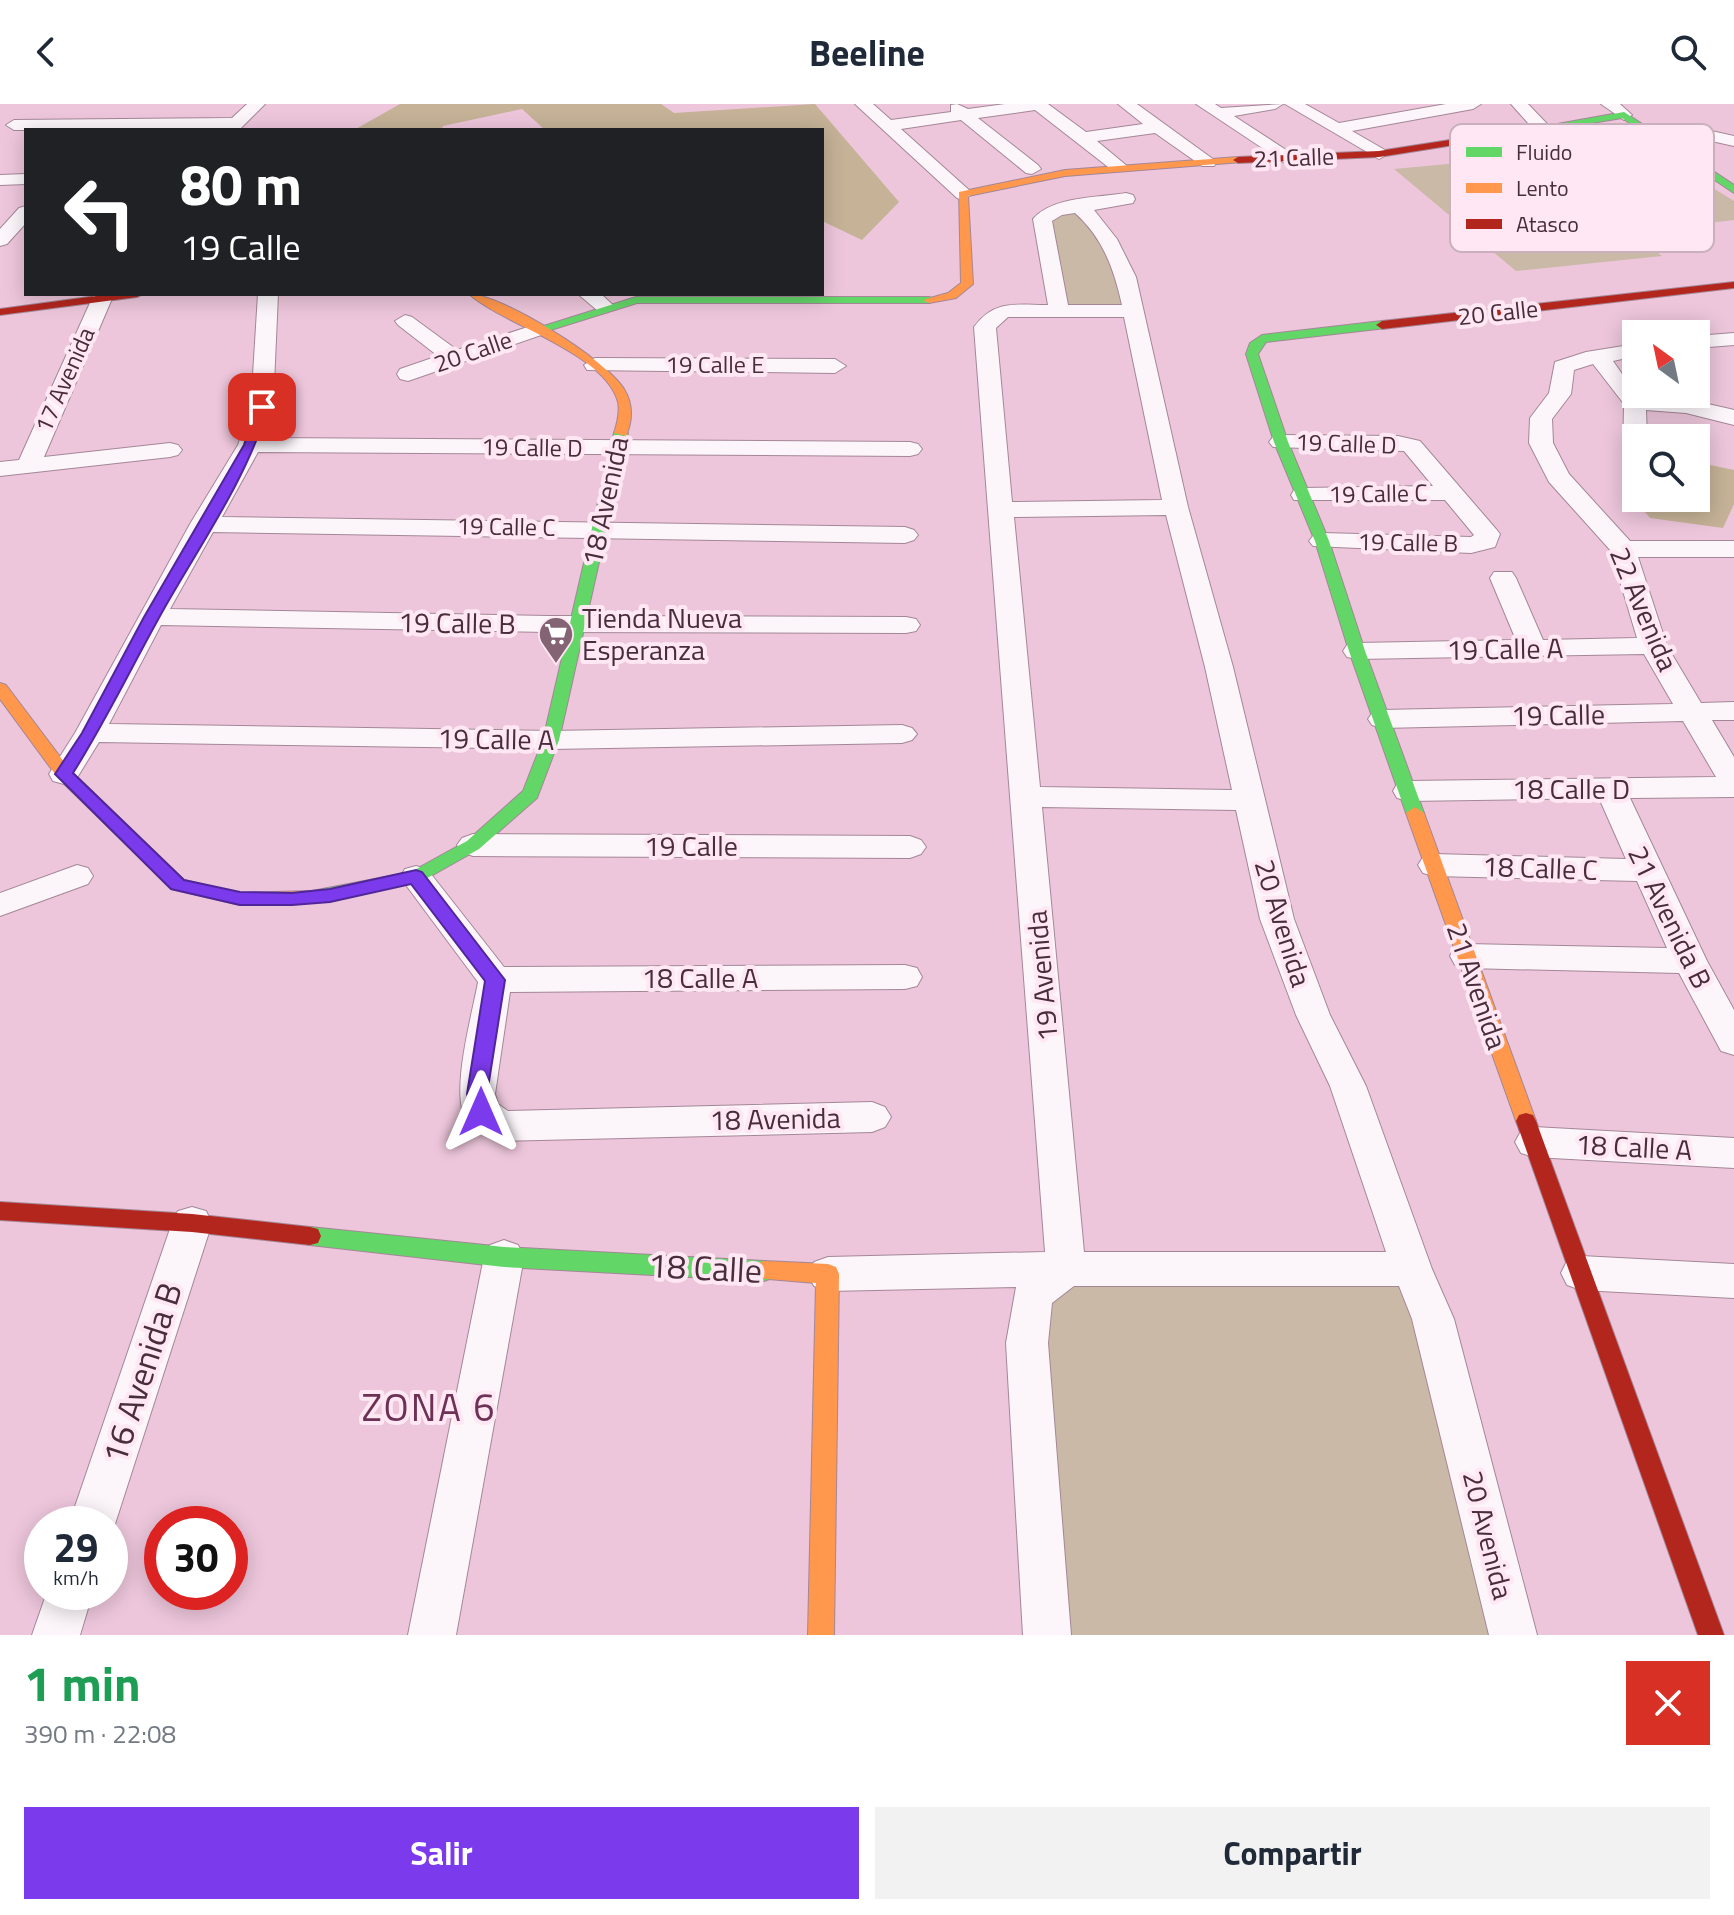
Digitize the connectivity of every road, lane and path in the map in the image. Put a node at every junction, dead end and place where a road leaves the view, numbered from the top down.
1 (257, 104) edge
2 (863, 104) edge
3 (1039, 104) edge
4 (1126, 104) edge
5 (1275, 104) edge
6 (1293, 104) edge
7 (1473, 104) edge
8 (1519, 104) edge
9 (51, 106) dead end
10 (958, 109) edge
11 (1211, 109) edge
12 (1616, 109) edge
13 (1538, 124) edge
14 (1558, 124) edge
15 (1639, 124) edge
16 (232, 126) edge
17 (888, 126) junction
18 (1158, 127) junction
19 (82, 128) edge
20 (7, 129) edge
21 (1336, 129) junction
22 (1714, 137) edge
23 (1083, 138) junction
24 (1734, 141) edge
25 (1450, 143) edge
26 (1379, 154) junction
27 (1291, 159) junction
28 (1208, 162) junction
29 (1118, 166) junction
30 (1032, 169) dead end
31 (1714, 176) edge
32 (24, 179) edge
33 (0, 180) edge
34 (1734, 190) edge
35 (963, 194) junction
36 (1126, 199) dead end
37 (1080, 207) junction
38 (24, 214) edge
39 (24, 238) edge
40 (0, 241) edge
41 (1734, 285) edge
42 (103, 296) edge
43 (268, 296) edge
44 (478, 296) edge
45 (724, 296) edge
46 (596, 300) edge
47 (1059, 310) junction
48 (1132, 311) junction
49 (0, 312) edge
50 (405, 321) dead end
51 (537, 330) junction
52 (1262, 339) joint
53 (1734, 339) edge
54 (1710, 341) edge
55 (1622, 354) edge
56 (454, 358) junction
57 (1600, 359) junction
58 (595, 365) junction
59 (835, 366) dead end
60 (408, 374) dead end
61 (1622, 387) edge
62 (1705, 408) edge
63 (1734, 418) edge
64 (1281, 442) junction
65 (250, 445) junction
66 (618, 449) junction
67 (910, 449) dead end
68 (170, 450) dead end
69 (28, 467) junction
70 (0, 469) edge
71 (1454, 493) junction
72 (1303, 495) junction
73 (1176, 507) junction
74 (1002, 510) junction
75 (203, 524) junction
76 (601, 528) junction
77 (905, 535) dead end
78 (1322, 541) junction
79 (1623, 549) junction
80 (1726, 549) edge
81 (1734, 576) edge
82 (1503, 578) dead end
83 (152, 617) junction
84 (577, 624) junction
85 (906, 625) dead end
86 (1653, 646) junction
87 (1533, 648) junction
88 (1357, 651) junction
89 (0, 688) edge
90 (1734, 711) edge
91 (1694, 712) junction
92 (1382, 719) junction
93 (95, 724) junction
94 (902, 734) dead end
95 (551, 740) junction
96 (64, 774) junction
97 (1734, 784) edge
98 (1610, 789) junction
99 (1408, 791) junction
100 (1027, 797) junction
101 (1250, 800) junction
102 (473, 845) junction
103 (910, 847) dead end
104 (1434, 865) junction
105 (1646, 870) junction
106 (77, 876) dead end
107 (416, 877) junction
108 (0, 905) edge
109 (1467, 956) junction
110 (1690, 961) junction
111 (905, 977) dead end
112 (495, 980) junction
113 (1734, 1042) edge
114 (872, 1117) dead end
115 (1534, 1142) junction
116 (1734, 1153) edge
117 (0, 1211) edge
118 (192, 1223) junction
119 (504, 1257) junction
120 (1066, 1269) junction
121 (1412, 1269) junction
122 (1581, 1273) junction
123 (828, 1274) junction
124 (1734, 1281) edge
125 (98, 1506) edge
126 (64, 1610) edge
127 (56, 1635) edge
128 (432, 1635) edge
129 (821, 1635) edge
130 (1047, 1635) edge
131 (1513, 1635) edge
132 (1711, 1635) edge

1 - 16 street
2 - 17 street
3 - 10 street
3 - 23 street
4 - 18 street
5 - 11 street
6 - 21 street
7 - 21 street
8 - 13 street
9 - 20 street
10 - 17 street
10 - 30 street
11 - 27 street
12 - 14 street, 21 Calle
12 - 15 street
16 - 19 street
17 - 35 street
18 - 23 street
18 - 28 street
21 - 26 street
22 - 24 street
23 - 29 street
25 - 26 street, 21 Calle
26 - 27 street, 21 Calle
27 - 28 street, 21 Calle
28 - 29 street, 21 Calle
29 - 35 street, 21 Calle
31 - 34 street
32 - 33 street
35 - 45 street
36 - 37 street
37 - 47 street
37 - 48 street, 20 Avenida
38 - 40 street
39 - 40 street
41 - 52 street, 20 Calle
42 - 49 street
42 - 69 street, 17 Avenida
43 - 65 street
44 - 51 street, 18 Avenida
45 - 46 street
46 - 51 street
47 - 48 street
47 - 74 street, 19 Avenida
48 - 73 street, 20 Avenida
50 - 56 street
51 - 56 street, 20 Calle
51 - 58 street, 18 Avenida
52 - 64 street, 21 Avenida
53 - 54 street
55 - 57 street
56 - 60 street, 20 Calle
57 - 61 street
57 - 79 street, 22 Avenida
58 - 59 street, 19 Calle E
58 - 66 street, 18 Avenida
62 - 63 street
64 - 71 street, 19 Calle D
64 - 72 street, 21 Avenida
65 - 66 street, 19 Calle D
65 - 75 street
66 - 67 street, 19 Calle D
66 - 76 street, 18 Avenida
68 - 69 street
69 - 70 street
71 - 72 street, 19 Calle C
71 - 78 street, 19 Calle B
72 - 78 street, 21 Avenida
73 - 74 street
73 - 101 street, 20 Avenida
74 - 100 street, 19 Avenida
75 - 76 street, 19 Calle C
75 - 83 street
76 - 77 street, 19 Calle C
76 - 84 street, 18 Avenida
78 - 88 street, 21 Avenida
79 - 80 street
79 - 86 street, 22 Avenida
80 - 81 street
82 - 87 street
83 - 84 street, 19 Calle B
83 - 93 street
84 - 85 street, 19 Calle B
84 - 95 street, 18 Avenida
86 - 87 street, 19 Calle A
86 - 91 street, 22 Avenida
87 - 88 street, 19 Calle A
88 - 92 street, 21 Avenida
89 - 96 street
90 - 91 street, 19 Calle
91 - 92 street, 19 Calle
91 - 97 street, 22 Avenida
92 - 99 street, 21 Avenida
93 - 95 street, 19 Calle A
93 - 96 street
94 - 95 street, 19 Calle A
95 - 102 street, 18 Avenida
96 - 107 street
97 - 98 street, 18 Calle D
98 - 99 street, 18 Calle D
98 - 105 street, 21 Avenida B
99 - 104 street, 21 Avenida
100 - 101 street
100 - 120 street, 19 Avenida
101 - 121 street, 20 Avenida
102 - 103 street, 19 Calle
102 - 107 street, 18 Avenida
104 - 105 street, 18 Calle C
104 - 109 street, 21 Avenida
105 - 110 street, 21 Avenida B
106 - 108 street
107 - 112 street
109 - 110 street
109 - 115 street, 21 Avenida
110 - 113 street, 21 Avenida B
111 - 112 street, 18 Calle A
112 - 114 street, 18 Avenida
115 - 116 street, 18 Calle A
115 - 122 street, 21 Avenida
117 - 118 street, 18 Calle
118 - 119 street, 18 Calle
118 - 125 street, 16 Avenida B
119 - 123 street, 18 Calle
119 - 128 street
120 - 121 street, 18 Calle
120 - 123 street, 18 Calle
120 - 130 street
121 - 131 street, 20 Avenida
122 - 124 street
122 - 132 street, 21 Avenida
123 - 129 street
126 - 127 street

